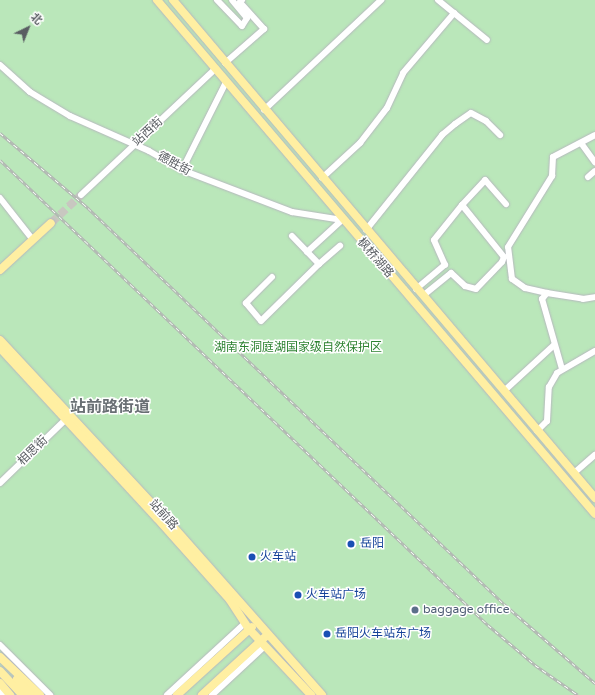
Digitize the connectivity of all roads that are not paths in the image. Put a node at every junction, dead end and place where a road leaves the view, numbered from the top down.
1 (157, 0) edge
2 (173, 0) edge
3 (217, 0) edge
4 (232, 0) edge
5 (381, 0) edge
6 (438, 0) edge
7 (240, 2) edge
8 (454, 13) junction
9 (487, 40) dead end
10 (225, 64) junction
11 (0, 65) edge
12 (215, 69) junction
13 (226, 82) junction
14 (264, 110) junction
15 (500, 135) dead end
16 (595, 135) edge
17 (581, 143) junction
18 (133, 146) junction
19 (595, 162) edge
20 (182, 170) junction
21 (595, 171) edge
22 (588, 177) dead end
23 (322, 178) junction
24 (81, 195) tunnel mouth
25 (0, 198) edge
26 (506, 204) dead end
27 (462, 205) junction
28 (342, 220) junction
29 (51, 223) tunnel mouth
30 (366, 230) junction
31 (292, 236) dead end
32 (33, 240) junction
33 (340, 246) dead end
34 (307, 252) junction
35 (444, 263) junction
36 (319, 264) junction
37 (0, 270) edge
38 (451, 273) junction
39 (272, 277) dead end
40 (416, 289) junction
41 (547, 293) junction
42 (423, 296) junction
43 (595, 297) edge
44 (0, 340) edge
45 (554, 345) junction
46 (0, 348) edge
47 (595, 351) edge
48 (562, 369) junction
49 (504, 391) junction
50 (66, 419) junction
51 (537, 431) junction
52 (595, 455) edge
53 (574, 474) junction
54 (0, 483) edge
55 (595, 498) edge
56 (595, 514) edge
57 (250, 625) junction
58 (264, 641) junction
59 (0, 645) edge
60 (0, 657) edge
61 (0, 661) edge
62 (0, 671) edge
63 (0, 683) edge
64 (0, 691) edge
65 (4, 695) edge
66 (10, 695) edge
67 (22, 695) edge
68 (31, 695) edge
69 (40, 695) edge
70 (50, 695) edge
71 (168, 695) edge
72 (178, 695) edge
73 (202, 695) edge
74 (212, 695) edge
75 (310, 695) edge
76 (322, 695) edge

1 - 12 main road, 枫桥湖路
2 - 10 main road, 枫桥湖路
3 - 7 street
4 - 7 street
5 - 14 street
6 - 8 street
7 - 10 street
8 - 9 street
8 - 23 street
10 - 14 main road, 枫桥湖路
11 - 18 street, 德胜街
12 - 13 main road, 枫桥湖路
12 - 18 street, 站西街
13 - 20 street
13 - 28 main road, 枫桥湖路
14 - 23 main road, 枫桥湖路
15 - 30 street
16 - 17 street
17 - 19 street
17 - 41 street
18 - 20 street, 德胜街
18 - 24 street, 站西街
20 - 28 street, 德胜街
21 - 22 street
23 - 30 main road, 枫桥湖路
25 - 32 street
26 - 27 street
27 - 35 street
27 - 38 street
28 - 34 street
28 - 56 main road, 枫桥湖路
29 - 32 main road
30 - 40 main road, 枫桥湖路
31 - 34 street
32 - 37 main road
33 - 36 street
34 - 36 street
35 - 38 street
35 - 40 street
36 - 39 street
38 - 42 street
40 - 42 main road, 枫桥湖路
41 - 43 street
41 - 45 street
42 - 49 main road, 枫桥湖路
44 - 57 main road, 站前路
45 - 48 street
45 - 49 street
46 - 50 main road, 站前路
47 - 48 street
48 - 51 street
49 - 51 main road, 枫桥湖路
50 - 54 street, 相思街
50 - 57 main road, 站前路
51 - 53 main road, 枫桥湖路
52 - 53 street
53 - 55 main road, 枫桥湖路
57 - 58 main road, 站前路
57 - 71 street
57 - 72 main road
58 - 73 main road
58 - 74 street
58 - 75 main road, 站前路
58 - 76 main road, 站前路
59 - 70 street
60 - 69 main road
61 - 68 main road
62 - 67 main road
63 - 66 main road
64 - 65 street

